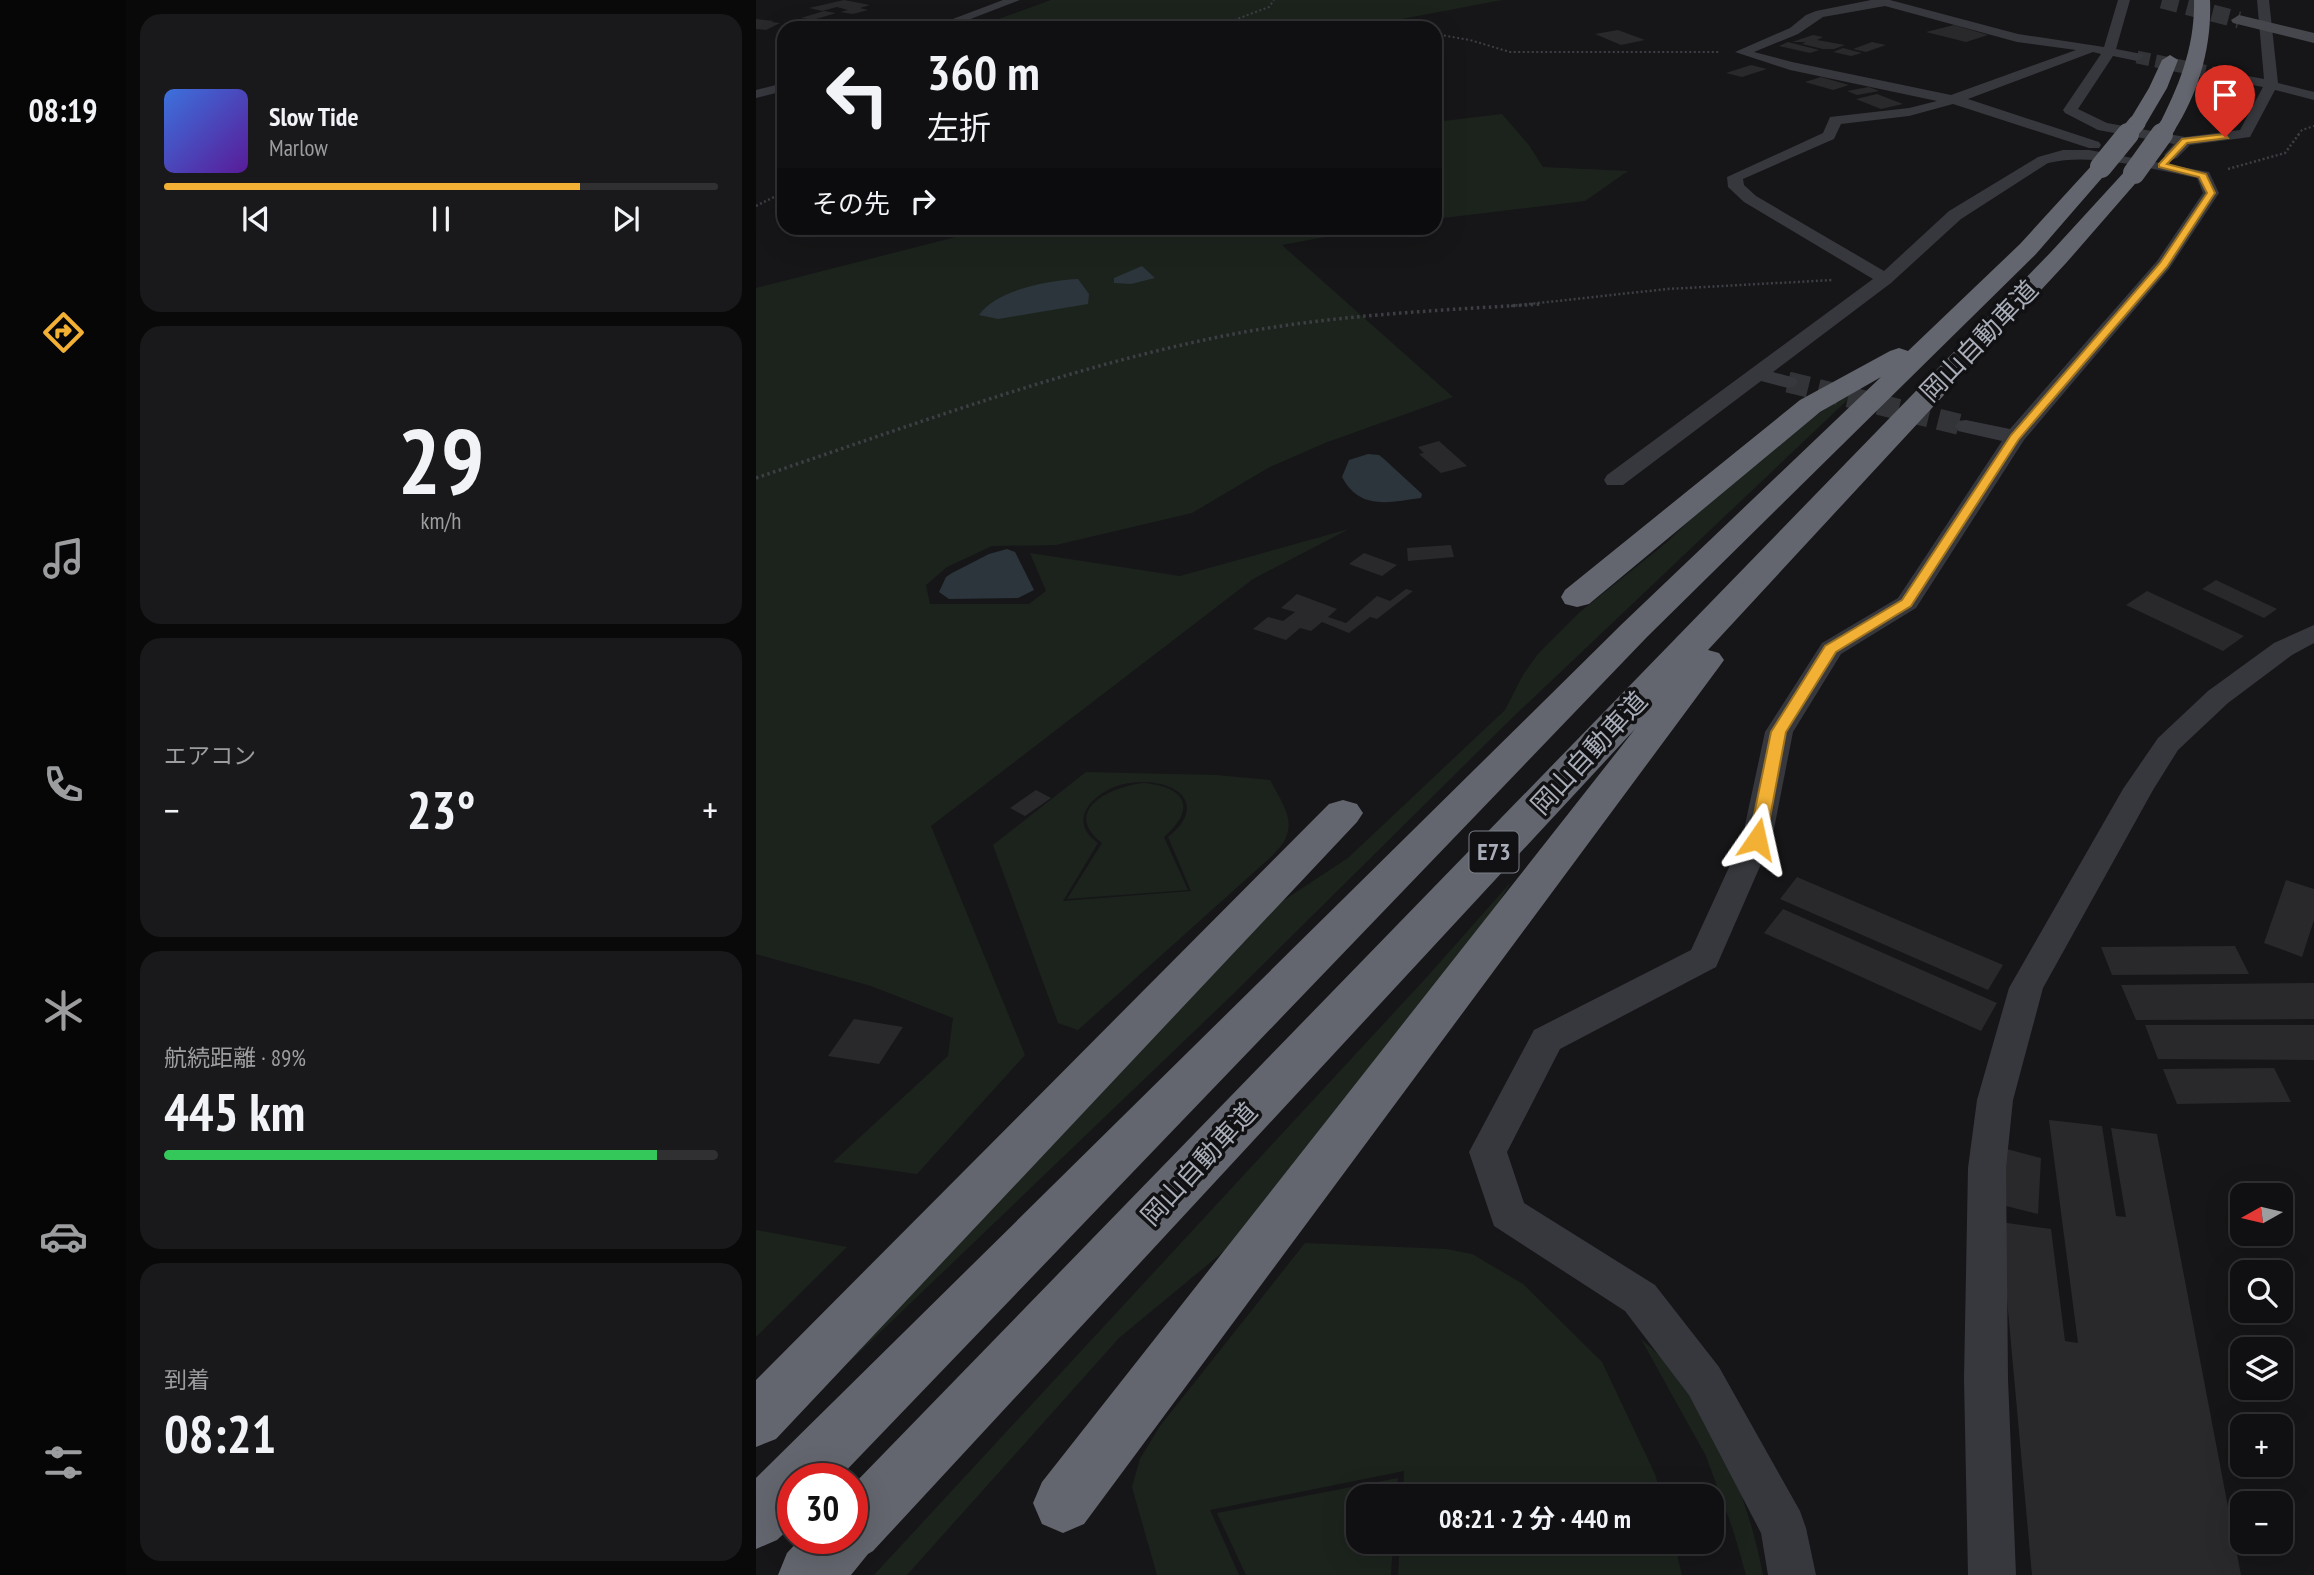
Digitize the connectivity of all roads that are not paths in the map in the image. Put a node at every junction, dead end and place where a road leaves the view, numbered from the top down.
1 (1014, 0) edge
2 (2124, 0) edge
3 (2202, 0) edge
4 (2263, 0) edge
5 (1882, 1) edge
6 (2239, 20) tunnel mouth
7 (955, 21) edge
8 (2264, 26) junction
9 (2314, 38) edge
10 (2177, 39) dead end
11 (2092, 48) junction
12 (2109, 52) junction
13 (2137, 57) tunnel mouth
14 (2237, 78) tunnel mouth
15 (2271, 85) junction
16 (777, 89) edge
17 (756, 94) edge
18 (2314, 96) edge
19 (1953, 100) junction
20 (2103, 127) junction
21 (2185, 141) junction
22 (2116, 161) junction
23 (1885, 278) junction
24 (1946, 330) junction
25 (1757, 374) junction
26 (1788, 382) tunnel mouth
27 (1966, 426) tunnel mouth
28 (2015, 438) junction
29 (1860, 466) junction
30 (1615, 480) dead end
31 (1577, 597) dead end
32 (2314, 633) edge
33 (1343, 813) dead end
34 (756, 1420) edge
35 (813, 1463) edge
36 (777, 1499) edge
37 (1063, 1503) dead end
38 (868, 1513) edge
39 (756, 1519) edge
40 (829, 1554) edge
41 (809, 1575) edge
42 (1792, 1575) edge
43 (1992, 1575) edge

1 - 7 street
2 - 12 street
3 - 22 highway, 岡山自動車道 / E73, bridge
4 - 8 street
5 - 11 street
5 - 19 street
6 - 8 main road
8 - 9 main road
8 - 15 street
10 - 22 highway, 岡山自動車道 / E73, bridge
11 - 12 street
11 - 19 street
12 - 13 street
12 - 20 street
14 - 15 street
15 - 18 street
15 - 21 street
16 - 17 street
19 - 22 street
19 - 23 street
20 - 21 street
20 - 22 street
21 - 22 street
22 - 23 street
22 - 24 highway, 岡山自動車道 / E73
22 - 28 street
22 - 29 highway, 岡山自動車道 / E73
23 - 25 street
24 - 31 highway
24 - 35 highway, 岡山自動車道 / E73
25 - 26 street
25 - 30 street
27 - 28 street
28 - 42 street
29 - 37 highway
29 - 38 highway, 岡山自動車道 / E73
32 - 43 street
33 - 34 highway
36 - 39 highway
40 - 41 highway

